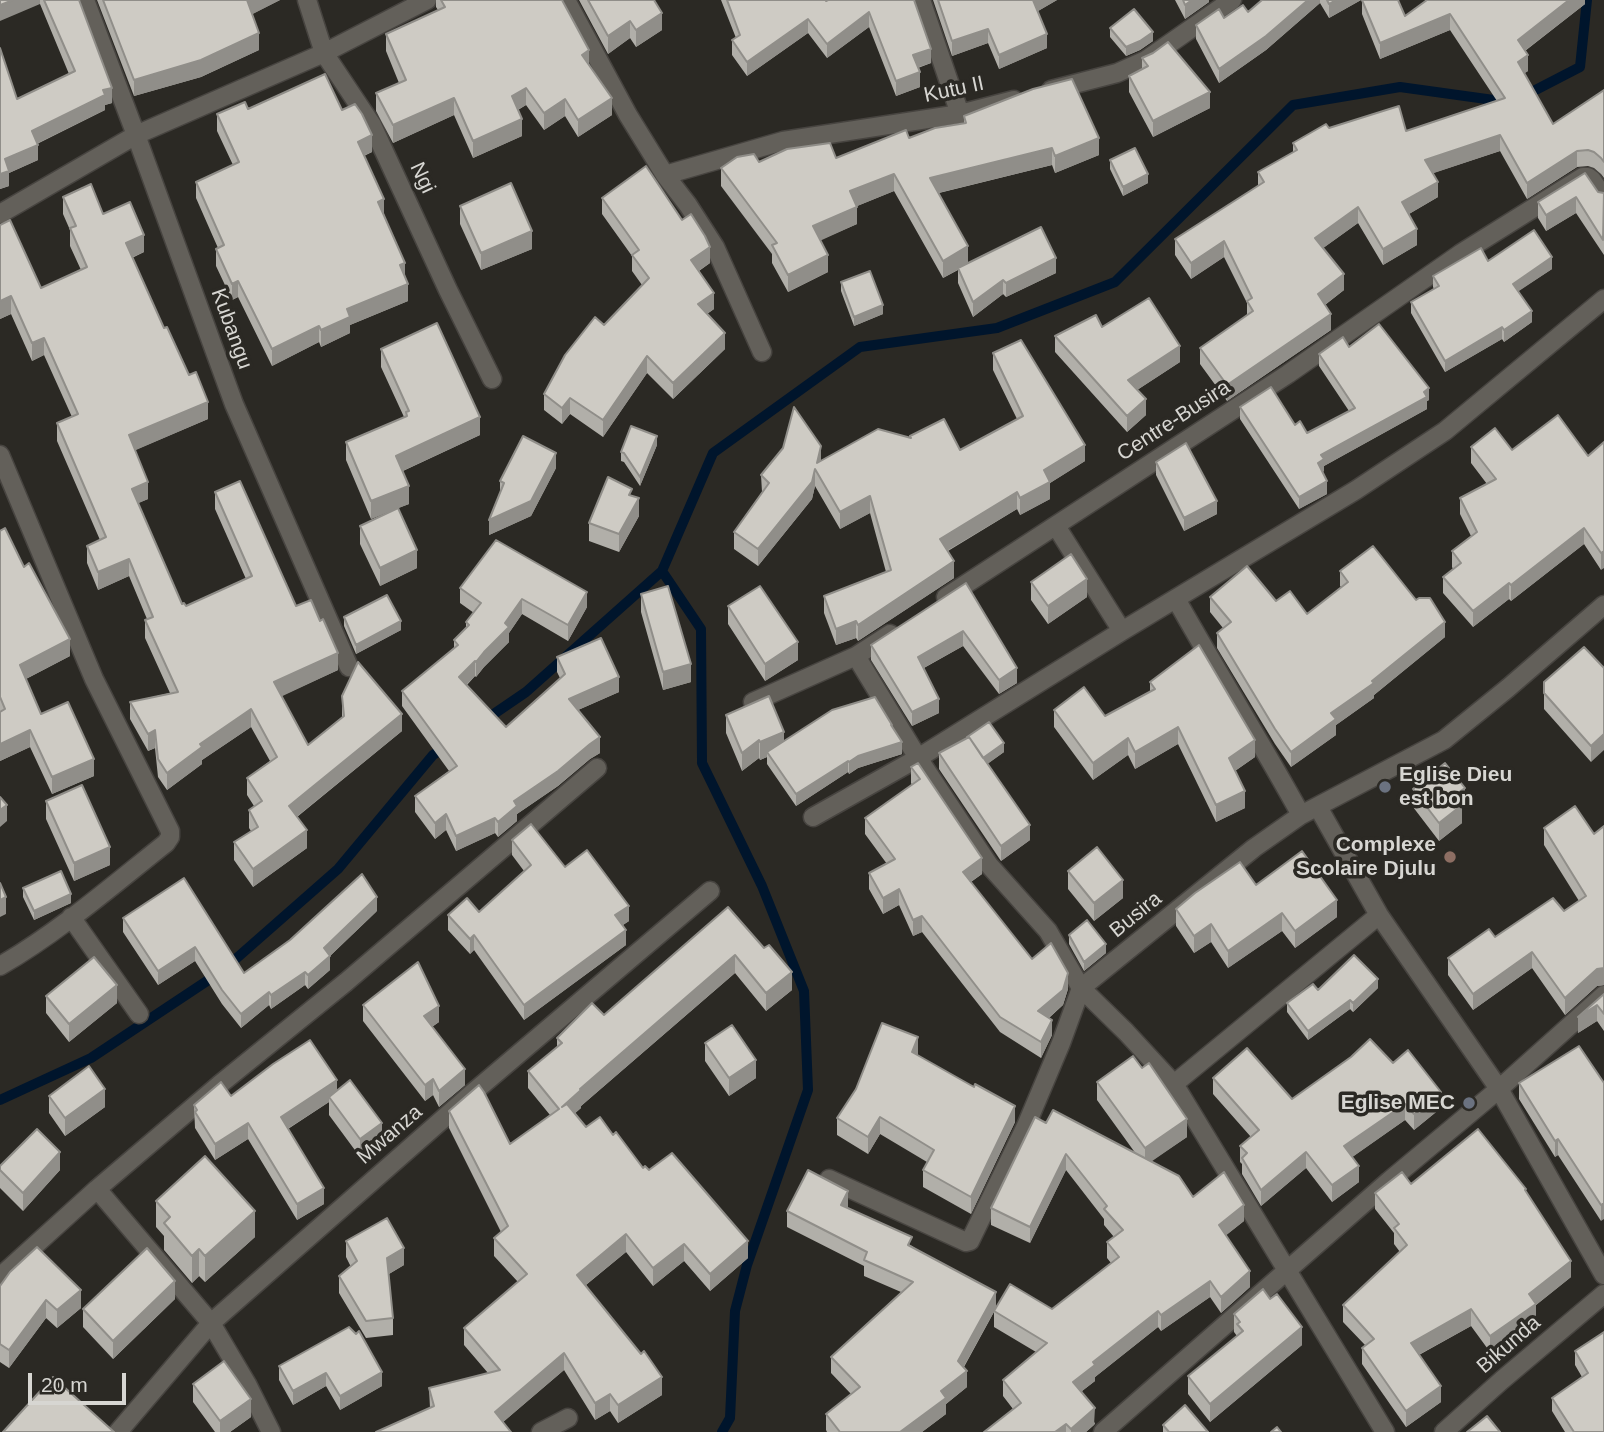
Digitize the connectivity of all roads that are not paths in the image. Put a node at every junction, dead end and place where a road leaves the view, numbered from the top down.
1 (85, 0) edge
2 (307, 0) edge
3 (427, 0) edge
4 (566, 0) edge
5 (921, 0) edge
6 (1232, 0) edge
7 (324, 53) junction
8 (960, 114) junction
9 (136, 135) junction
10 (665, 174) junction
11 (1604, 198) edge
12 (0, 214) edge
13 (1604, 299) edge
14 (762, 352) dead end
15 (492, 379) dead end
16 (0, 455) edge
17 (1056, 526) junction
18 (1176, 599) junction
19 (934, 605) edge
20 (1604, 605) edge
21 (901, 627) edge
22 (1122, 631) junction
23 (856, 656) junction
24 (349, 667) dead end
25 (753, 702) edge
26 (918, 758) junction
27 (597, 768) dead end
28 (1318, 807) junction
29 (1301, 815) junction
30 (813, 817) dead end
31 (710, 891) dead end
32 (1379, 915) junction
33 (71, 917) junction
34 (0, 966) edge
35 (1081, 988) junction
36 (1604, 995) edge
37 (139, 1014) dead end
38 (1174, 1084) junction
39 (1499, 1089) junction
40 (829, 1179) edge
41 (97, 1189) junction
42 (1288, 1270) junction
43 (1604, 1275) edge
44 (0, 1277) edge
45 (1604, 1294) edge
46 (211, 1323) junction
47 (568, 1418) dead end
48 (118, 1432) edge
49 (271, 1432) edge
50 (541, 1432) edge
51 (1103, 1432) edge
52 (1385, 1432) edge
53 (1444, 1432) edge

1 - 9 street, Kubangu
2 - 7 street, Ngi
3 - 7 street
4 - 10 street
5 - 8 street
6 - 8 street, Kutu II
7 - 9 street
7 - 15 street, Ngi
8 - 10 street, Kutu II
9 - 12 street
9 - 24 street, Kubangu
10 - 14 street
11 - 17 street, Centre-Busira
13 - 18 street
16 - 33 street
17 - 19 street, Centre-Busira
17 - 22 street
18 - 22 street
18 - 29 street
20 - 28 street, Busira
21 - 23 street
22 - 26 street
23 - 25 street
23 - 26 street
26 - 30 street
26 - 35 street
27 - 41 street
28 - 29 street, Busira
28 - 32 street
29 - 35 street, Busira
31 - 46 street, Mwanza
32 - 38 street
32 - 39 street
33 - 34 street
33 - 37 street
35 - 38 street
35 - 40 street
36 - 39 street
38 - 42 street
39 - 42 street
39 - 43 street
41 - 44 street
41 - 46 street
42 - 51 street
42 - 52 street
45 - 53 street, Bikunda
46 - 48 street, Mwanza
46 - 49 street
47 - 50 street

